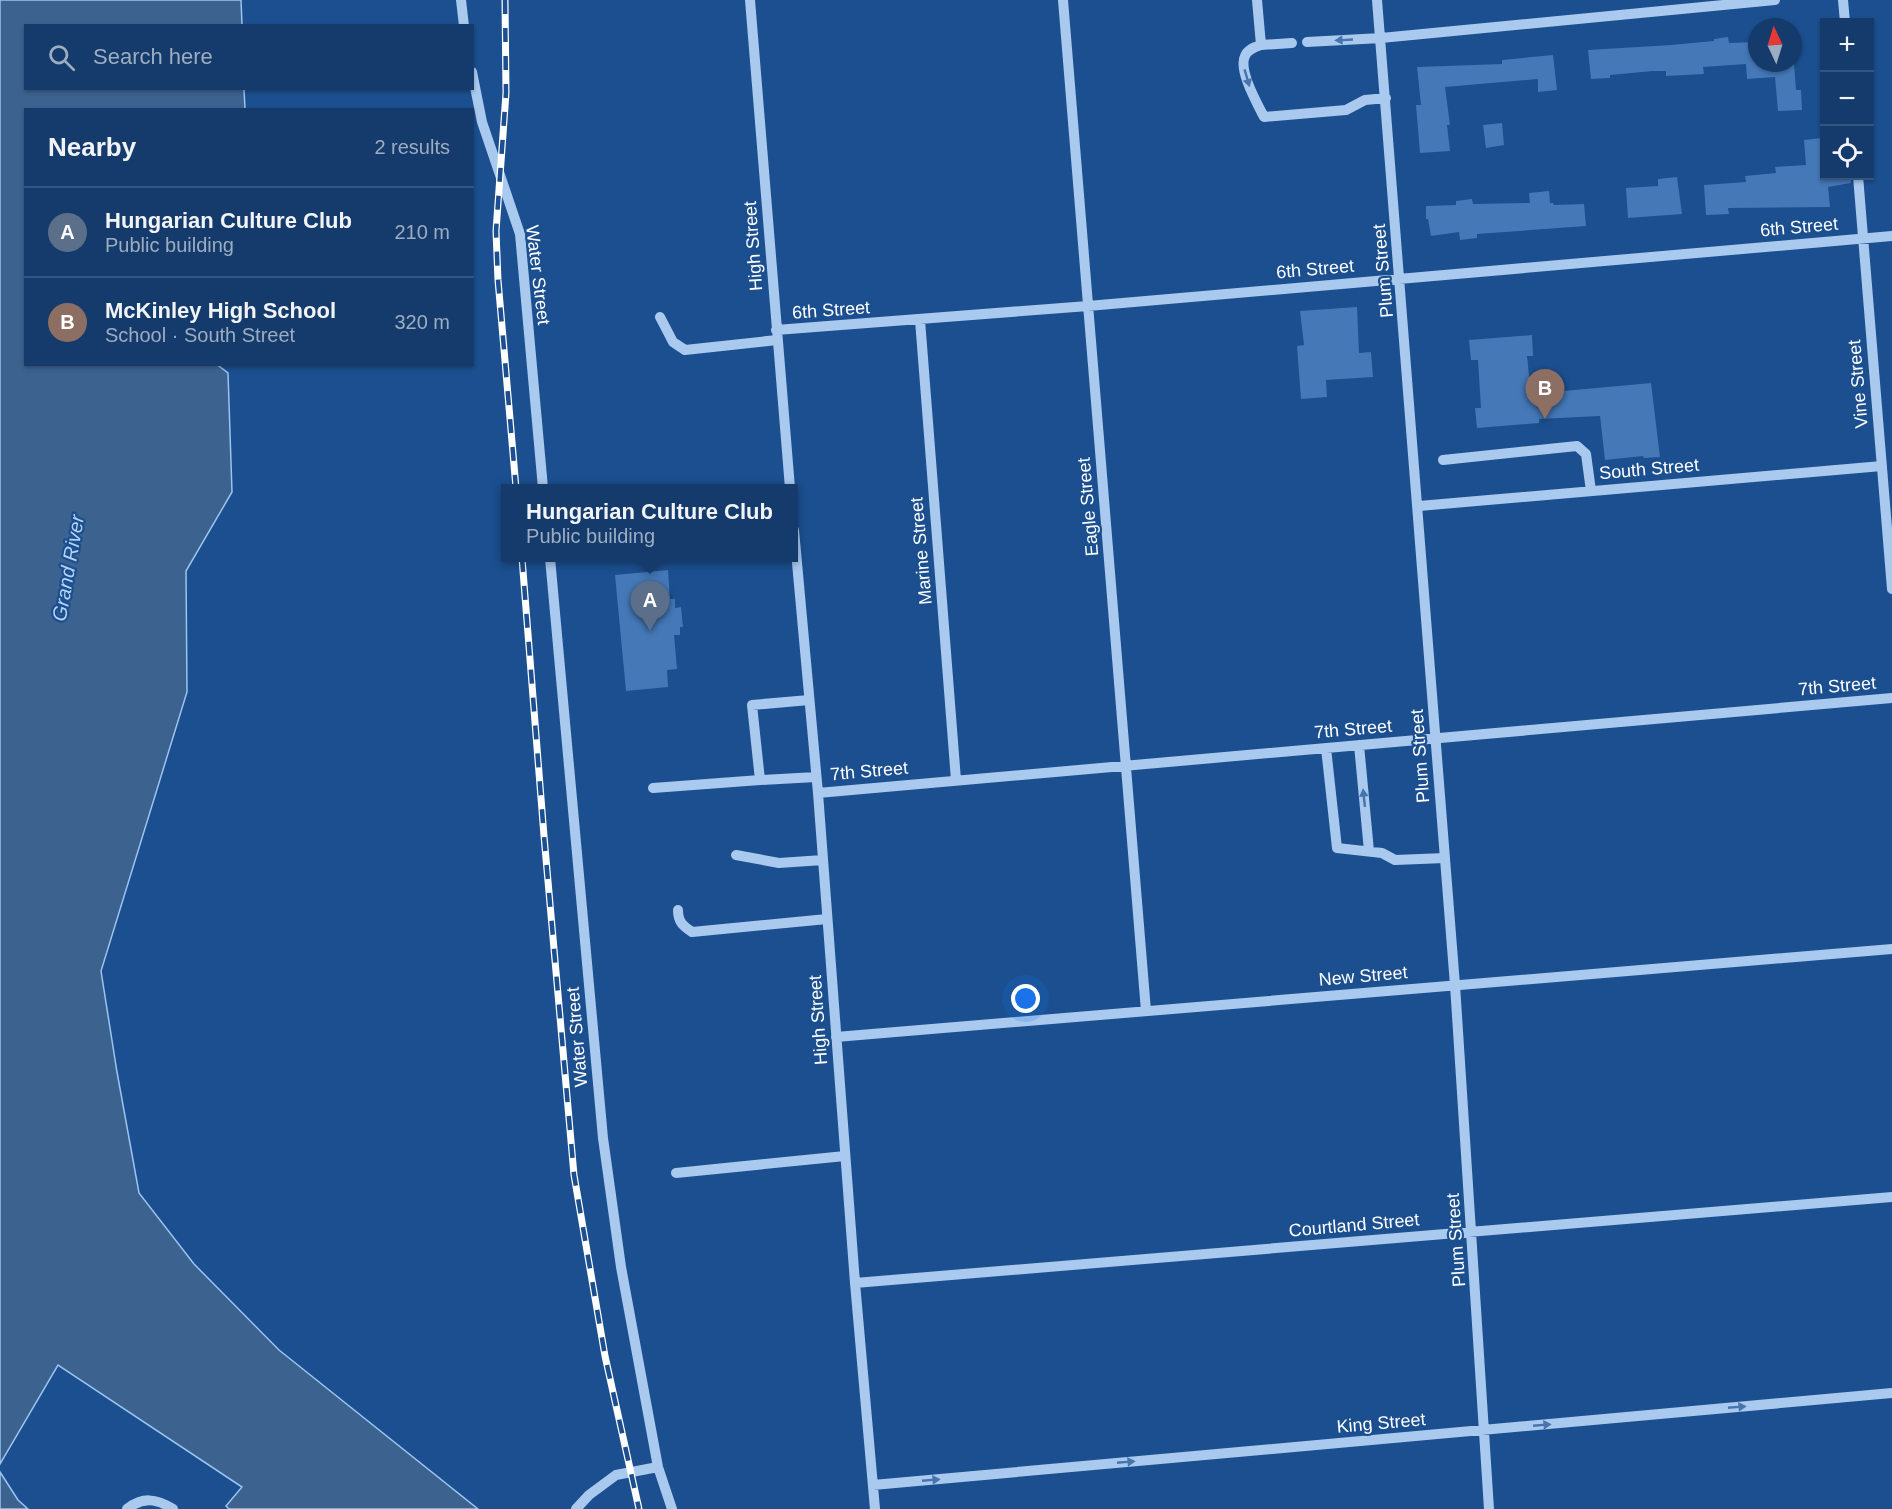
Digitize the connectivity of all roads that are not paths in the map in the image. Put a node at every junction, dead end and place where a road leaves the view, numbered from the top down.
1 (461, 0) edge
2 (750, 0) edge
3 (1063, 0) edge
4 (1257, 0) edge
5 (1377, 0) edge
6 (1775, 0) edge
7 (1843, 0) edge
8 (1845, 18) edge
9 (464, 24) edge
10 (1381, 38) junction
11 (1307, 42) dead end
12 (1292, 43) dead end
13 (1261, 45) junction
14 (474, 82) edge
15 (1386, 98) junction
16 (1857, 180) edge
17 (1892, 236) edge
18 (1863, 238) junction
19 (1400, 278) junction
20 (1088, 306) junction
21 (660, 318) dead end
22 (920, 320) junction
23 (776, 335) junction
24 (1443, 460) dead end
25 (1882, 466) junction
26 (543, 484) edge
27 (790, 484) edge
28 (1590, 491) junction
29 (1419, 506) junction
30 (550, 562) edge
31 (797, 562) edge
32 (1892, 589) edge
33 (1892, 698) edge
34 (809, 700) junction
35 (1435, 738) junction
36 (1359, 745) junction
37 (1326, 748) junction
38 (1126, 766) junction
39 (816, 777) junction
40 (759, 780) junction
41 (956, 780) junction
42 (653, 788) dead end
43 (818, 793) junction
44 (1370, 851) junction
45 (736, 855) dead end
46 (1445, 858) junction
47 (823, 860) junction
48 (678, 910) dead end
49 (827, 919) junction
50 (1892, 949) edge
51 (1455, 985) junction
52 (1146, 1011) junction
53 (836, 1037) junction
54 (845, 1156) junction
55 (676, 1173) dead end
56 (1892, 1197) edge
57 (1472, 1232) junction
58 (855, 1283) junction
59 (1892, 1394) edge
60 (1484, 1430) junction
61 (658, 1467) junction
62 (873, 1485) junction
63 (127, 1509) edge
64 (173, 1509) edge
65 (576, 1509) edge
66 (672, 1509) edge
67 (875, 1509) edge
68 (1489, 1509) edge

1 - 9 street
2 - 23 street, High Street
3 - 20 street, Eagle Street
4 - 13 street
5 - 10 street, Plum Street
6 - 10 street
7 - 8 street
10 -> 11 street
10 - 15 street, Plum Street
12 - 13 street
13 -> 15 street
14 - 26 street, Water Street
15 - 19 street, Plum Street
16 - 18 street, Vine Street
17 - 18 street, 6th Street
18 - 19 street, 6th Street
18 - 25 street, Vine Street
19 - 20 street, 6th Street
19 - 29 street, Plum Street
20 - 22 street, 6th Street
20 - 38 street, Eagle Street
21 - 23 street, 6th Street
22 - 23 street, 6th Street
22 - 41 street, Marine Street
23 - 27 street, High Street
24 - 28 street
25 - 28 street, South Street
25 - 32 street, Vine Street
28 - 29 street, South Street
29 - 35 street, Plum Street
30 - 61 street, Water Street
31 - 34 street, High Street
33 - 35 street, 7th Street
34 - 39 street, High Street
34 - 40 street
35 - 36 street, 7th Street
35 - 46 street, Plum Street
36 - 37 street, 7th Street
44 -> 36 street
37 - 38 street, 7th Street
37 - 44 street
38 - 41 street, 7th Street
38 - 52 street, Eagle Street
39 - 40 street
39 - 43 street, High Street
40 - 42 street
41 - 43 street, 7th Street
43 - 47 street, High Street
44 - 46 street
45 - 47 street
46 - 51 street, Plum Street
47 - 49 street, High Street
48 - 49 street
49 - 53 street, High Street
50 - 51 street, New Street
51 - 52 street, New Street
51 - 57 street, Plum Street
52 - 53 street, New Street
53 - 54 street, High Street
54 - 55 street
54 - 58 street, High Street
56 - 57 street, Courtland Street
57 - 58 street, Courtland Street
57 - 60 street, Plum Street
58 - 62 street, High Street
60 -> 59 street, King Street
62 -> 60 street, King Street
60 - 68 street, Plum Street
61 - 65 street
61 - 66 street, Water Street
62 - 67 street, High Street
63 - 64 street

